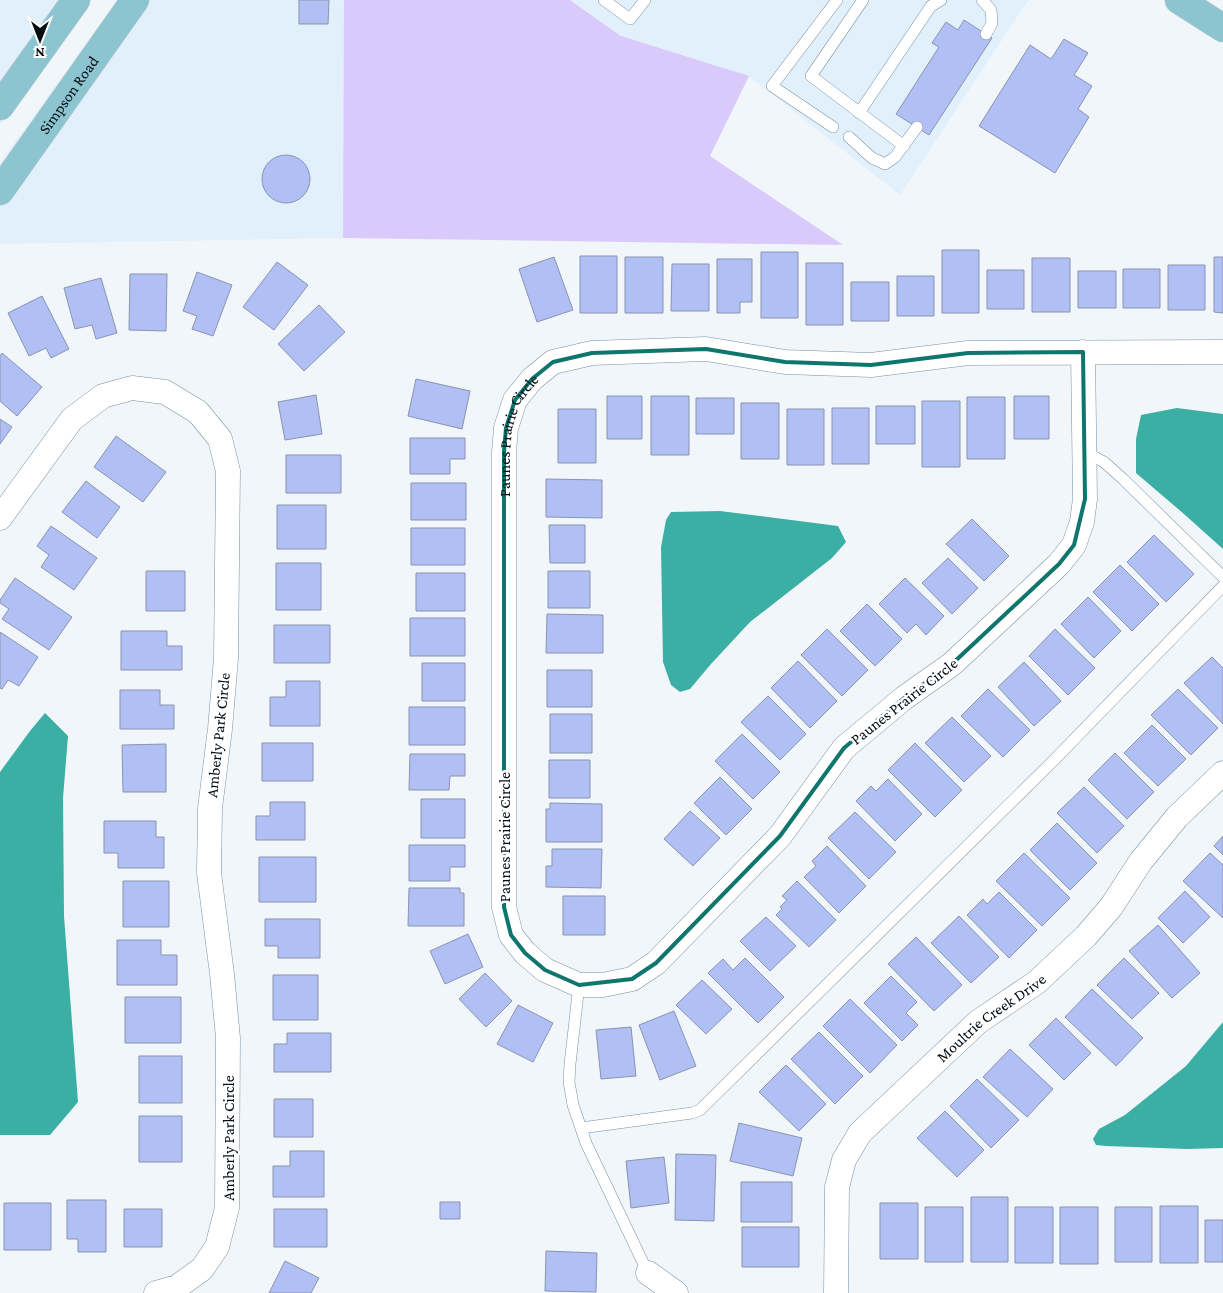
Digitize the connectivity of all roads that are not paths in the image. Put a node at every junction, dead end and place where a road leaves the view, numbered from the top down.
1 (76, 0) edge
2 (135, 0) edge
3 (604, 0) edge
4 (645, 0) edge
5 (837, 0) edge
6 (864, 0) edge
7 (941, 0) edge
8 (982, 0) edge
9 (1179, 0) edge
10 (1223, 28) edge
11 (986, 34) dead end
12 (0, 106) edge
13 (859, 113) junction
14 (833, 127) dead end
15 (917, 127) dead end
16 (849, 137) dead end
17 (904, 146) junction
18 (0, 191) edge
19 (1083, 352) junction
20 (1223, 352) edge
21 (1085, 452) junction
22 (0, 518) edge
23 (1223, 577) edge
24 (1223, 586) edge
25 (1223, 773) edge
26 (580, 985) junction
27 (581, 1128) junction
28 (648, 1273) joint
29 (156, 1293) edge
30 (676, 1293) edge
31 (836, 1293) edge

1 - 12 main road
2 - 18 main road, Simpson Road
3 - 4 lane
5 - 14 lane
6 - 13 lane
7 - 13 lane
8 - 11 lane
9 - 10 main road
13 - 17 lane
15 - 17 lane
16 - 17 lane
19 - 20 street, Paunes Prairie Circle
19 - 21 street, Paunes Prairie Circle
19 - 26 street, Paunes Prairie Circle
21 - 23 lane
21 - 26 street, Paunes Prairie Circle
22 - 29 street, Amberly Park Circle
24 - 27 lane
25 - 31 street, Moultrie Creek Drive
26 - 27 lane
27 - 28 lane
28 - 30 street

